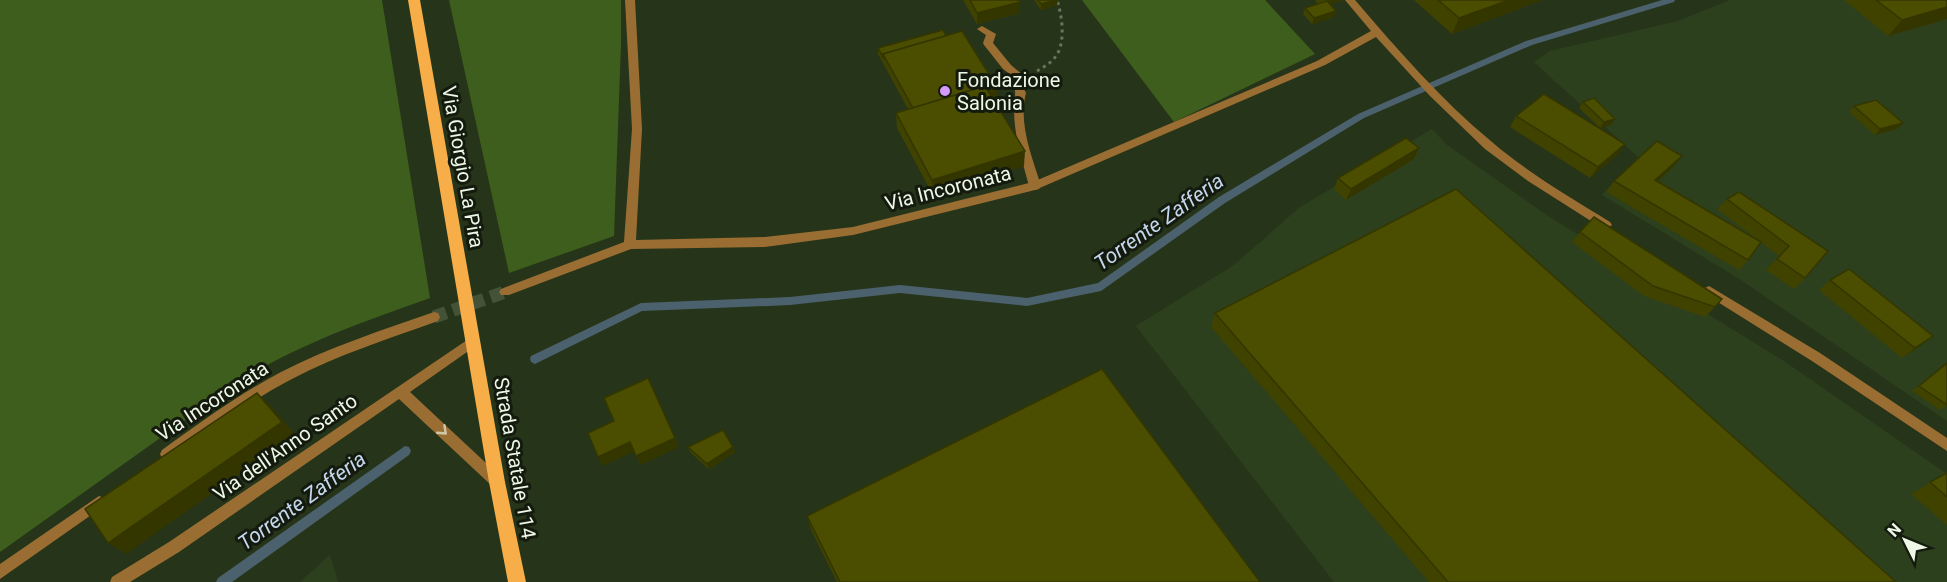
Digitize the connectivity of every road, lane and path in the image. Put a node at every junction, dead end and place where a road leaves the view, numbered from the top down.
1 (414, 0) edge
2 (630, 0) edge
3 (1057, 0) edge
4 (1350, 0) edge
5 (982, 29) edge
6 (1377, 32) junction
7 (1019, 76) junction
8 (1035, 186) junction
9 (1613, 230) edge
10 (630, 245) junction
11 (1698, 284) edge
12 (505, 292) tunnel mouth
13 (434, 317) tunnel mouth
14 (473, 341) junction
15 (400, 391) junction
16 (1947, 445) edge
17 (153, 464) edge
18 (497, 482) junction
19 (114, 491) edge
20 (0, 572) edge
21 (117, 582) edge
22 (517, 582) edge

1 - 14 main road, Via Giorgio La Pira
2 - 10 street
3 - 7 path
4 - 6 street
5 - 7 street
6 - 8 street, Via Incoronata
6 - 9 street
7 - 8 street
8 - 10 street, Via Incoronata
10 - 12 street, Via Incoronata
11 - 16 street
13 - 17 street, Via Incoronata
14 - 15 street, Via dell'Anno Santo
14 - 18 main road, Strada Statale 114
15 -> 18 street
15 - 21 street, Via dell'Anno Santo
18 - 22 main road, Strada Statale 114
19 - 20 street

